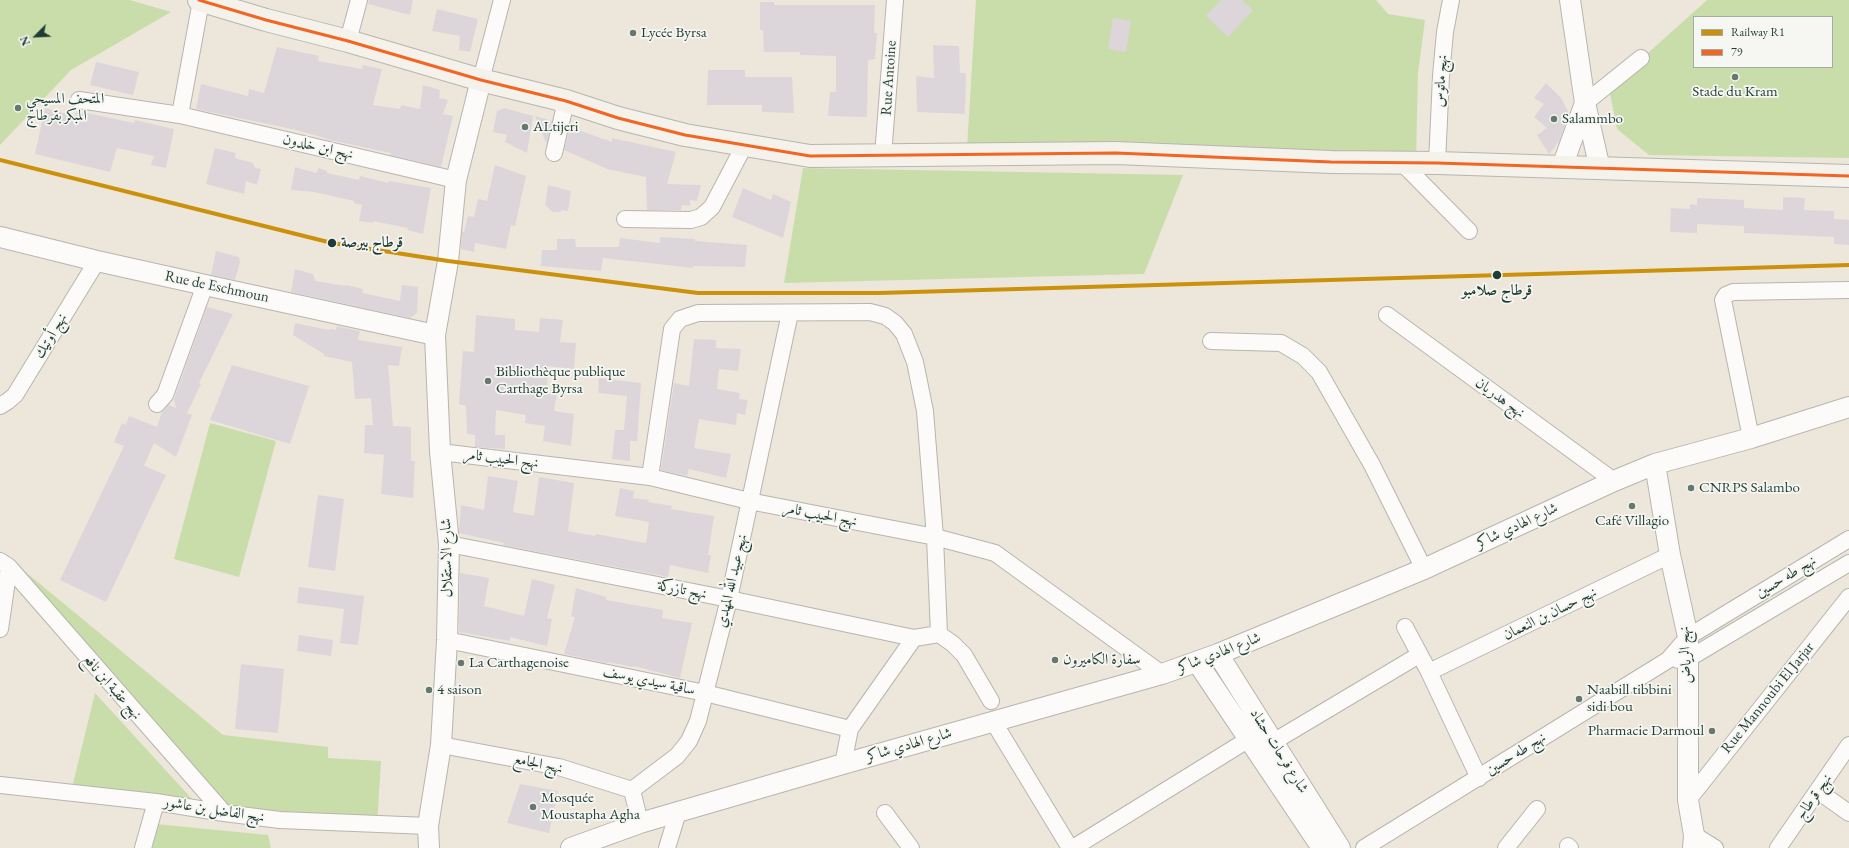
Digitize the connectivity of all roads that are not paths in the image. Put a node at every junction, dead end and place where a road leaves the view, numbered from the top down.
1 (200, 0) edge
2 (360, 0) edge
3 (502, 0) edge
4 (895, 0) edge
5 (1451, 0) edge
6 (1570, 0) edge
7 (348, 41) junction
8 (1641, 58) dead end
9 (480, 80) junction
10 (79, 100) dead end
11 (566, 101) junction
12 (1585, 103) junction
13 (180, 115) junction
14 (744, 146) junction
15 (554, 153) dead end
16 (883, 156) junction
17 (1402, 163) junction
18 (1437, 163) junction
19 (1562, 167) junction
20 (1600, 169) junction
21 (1849, 176) edge
22 (456, 180) junction
23 (625, 219) dead end
24 (1469, 232) dead end
25 (0, 236) edge
26 (96, 261) junction
27 (205, 285) junction
28 (1849, 290) edge
29 (790, 313) junction
30 (1386, 315) dead end
31 (435, 334) junction
32 (1211, 340) dead end
33 (157, 404) dead end
34 (0, 406) edge
35 (1849, 407) edge
36 (1751, 438) junction
37 (440, 452) junction
38 (1655, 464) junction
39 (650, 477) junction
40 (1614, 481) junction
41 (749, 501) junction
42 (935, 537) junction
43 (1849, 538) edge
44 (449, 544) junction
45 (1670, 555) junction
46 (4, 564) edge
47 (1848, 567) edge
48 (1424, 569) junction
49 (1849, 597) edge
50 (729, 599) junction
51 (1405, 626) dead end
52 (0, 629) edge
53 (940, 634) junction
54 (1688, 637) junction
55 (914, 638) junction
56 (447, 640) junction
57 (1218, 654) junction
58 (1419, 655) junction
59 (1688, 659) junction
60 (1668, 660) junction
61 (1197, 662) junction
62 (1429, 672) junction
63 (1162, 674) junction
64 (705, 693) junction
65 (991, 700) dead end
66 (993, 721) junction
67 (850, 729) junction
68 (1249, 739) junction
69 (1273, 742) junction
70 (441, 745) junction
71 (1849, 745) edge
72 (843, 764) junction
73 (1479, 778) junction
74 (0, 785) edge
75 (632, 790) junction
76 (1818, 791) junction
77 (1688, 800) junction
78 (156, 802) junction
79 (1537, 809) dead end
80 (678, 812) junction
81 (885, 813) dead end
82 (1849, 813) edge
83 (224, 814) junction
84 (640, 823) junction
85 (428, 826) junction
86 (1694, 842) edge
87 (143, 848) edge
88 (429, 848) edge
89 (571, 848) edge
90 (667, 848) edge
91 (911, 848) edge
92 (1070, 848) edge
93 (1073, 848) edge
94 (1322, 848) edge
95 (1340, 848) edge
96 (1364, 848) edge
97 (1506, 848) edge
98 (1715, 848) edge
99 (1778, 848) edge

1 - 7 main road
1 - 13 street
2 - 7 street
3 - 9 street
4 - 16 street, Rue Antoine
5 - 18 street, نهج ماتوس
6 - 12 street
7 - 9 main road
8 - 12 street
9 - 11 main road
9 - 22 street, شارع الاستقلال
10 - 13 street, نهج ابن خلدون
11 - 14 main road
11 - 15 street
12 - 19 street
12 - 20 street
13 - 22 street, نهج ابن خلدون
14 - 16 main road
14 - 23 street
16 - 17 main road
17 - 18 main road
17 - 24 street
18 - 19 main road
19 - 20 main road
20 - 21 main road
22 - 31 street, شارع الاستقلال
25 - 26 street, Rue de Eschmoun
26 - 27 street, Rue de Eschmoun
26 - 34 street, نهج أوتيك
27 - 31 street, Rue de Eschmoun
27 - 33 street
28 - 36 street
29 - 39 street
29 - 41 street, نهج عبيد الله المهدي
29 - 42 street
30 - 40 street, نهج هدريان
31 - 37 street, شارع الاستقلال
32 - 48 street
35 - 36 street, شارع الهادي شاكر
36 - 38 street, شارع الهادي شاكر
37 - 39 street, نهج الحبيب ثامر
37 - 44 street, شارع الاستقلال
38 - 40 street, شارع الهادي شاكر
38 - 45 street, نهج الرياض
39 - 41 street, نهج الحبيب ثامر
40 - 48 street, شارع الهادي شاكر
41 - 42 street, نهج الحبيب ثامر
41 - 50 street, نهج عبيد الله المهدي
42 - 53 street
42 - 63 street, نهج الحبيب ثامر
43 - 54 street, نهج طه حسين
44 - 50 street, نهج تازركة
44 - 56 street, شارع الاستقلال
45 - 54 street, نهج الرياض
45 - 62 street, نهج حسان بن النعمان
46 - 52 street
46 - 83 street, نهج عقبة ابن نافع
47 - 59 street, نهج طه حسين
48 - 57 street, شارع الهادي شاكر
49 - 77 street, Rue Mannoubi El Jarjar
50 - 55 street, نهج تازركة
50 - 64 street, نهج عبيد الله المهدي
51 - 58 street
53 - 55 street
53 - 65 street
54 - 59 street, نهج الرياض
54 - 60 street, نهج طه حسين
55 - 67 street
56 - 64 street, ساقية سيدي يوسف
56 - 70 street, شارع الاستقلال
57 - 61 street, شارع الهادي شاكر
57 - 69 street, شارع فرحات حشاد
58 - 62 street
58 - 69 street
59 - 60 street, نهج طه حسين
59 - 77 street, نهج الرياض
60 - 73 street, نهج طه حسين
61 - 63 street, شارع الهادي شاكر
61 - 68 street, شارع فرحات حشاد
62 - 73 street
63 - 66 street, شارع الهادي شاكر
64 - 67 street, ساقية سيدي يوسف
64 - 75 street, نهج عبيد الله المهدي
66 - 72 street, شارع الهادي شاكر
66 - 92 street
67 - 72 street
68 - 93 street
68 - 94 street, شارع فرحات حشاد
69 - 95 street, شارع فرحات حشاد
70 - 75 street, نهج الجامع
70 - 85 street, شارع الاستقلال
71 - 76 street, نهج قرطاج
72 - 80 street, شارع الهادي شاكر
73 - 96 street, نهج طه حسين
74 - 78 street, نهج الفاضل بن عاشور
75 - 84 street
76 - 82 street
76 - 99 street, نهج قرطاج
77 - 86 street, نهج الرياض
78 - 83 street, نهج الفاضل بن عاشور
78 - 87 street
79 - 97 street
80 - 84 street, شارع الهادي شاكر
80 - 90 street
81 - 91 street
83 - 85 street, نهج الفاضل بن عاشور
84 - 89 street, شارع الهادي شاكر
85 - 88 street, شارع الاستقلال
86 - 98 street

